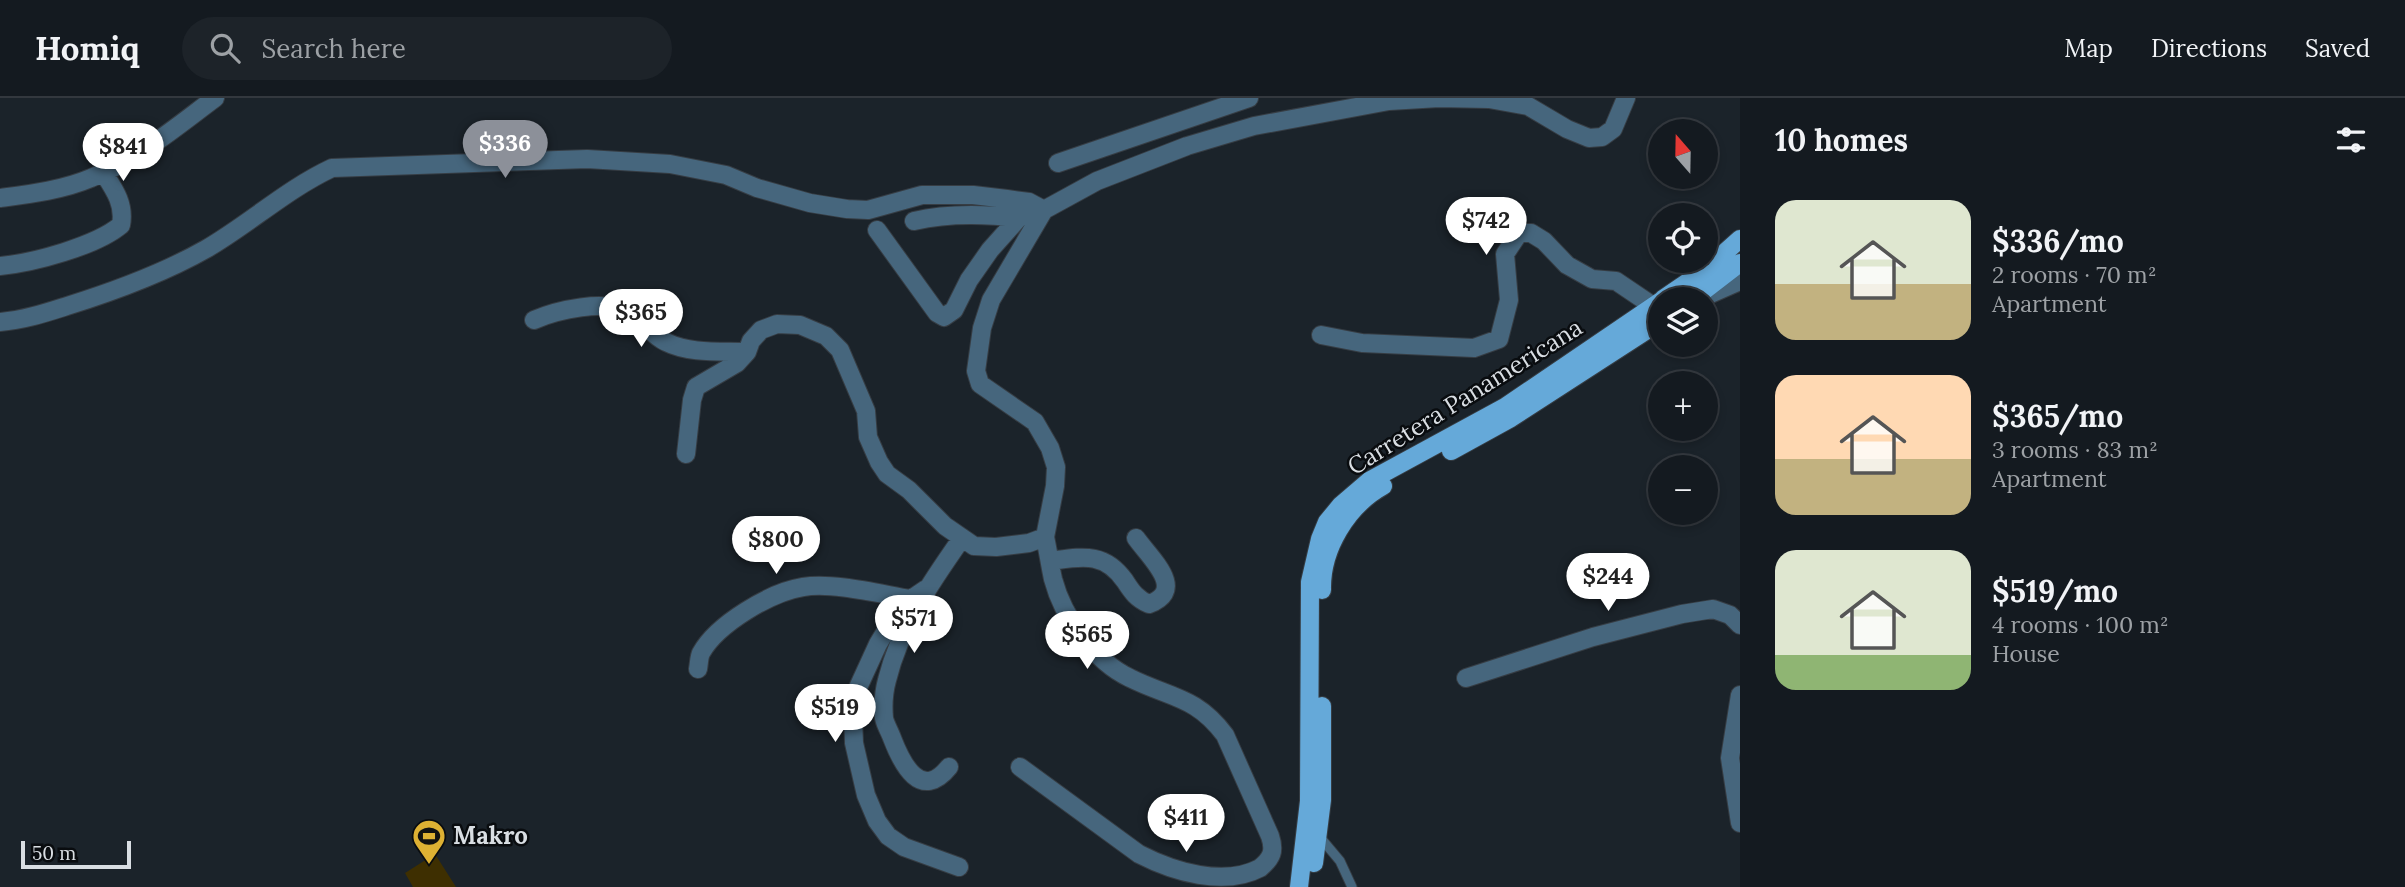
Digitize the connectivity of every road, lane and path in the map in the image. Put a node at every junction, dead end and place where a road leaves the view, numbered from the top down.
1 (215, 98) edge
2 (1249, 98) edge
3 (1439, 98) edge
4 (1626, 98) edge
5 (1058, 163) dead end
6 (103, 172) junction
7 (0, 198) edge
8 (1037, 206) junction
9 (1019, 218) junction
10 (914, 221) dead end
11 (877, 230) dead end
12 (1740, 239) edge
13 (1740, 263) edge
14 (0, 266) edge
15 (1740, 281) edge
16 (1684, 287) edge
17 (1709, 287) edge
18 (1718, 291) edge
19 (1648, 300) edge
20 (1648, 314) edge
21 (1648, 315) edge
22 (534, 320) dead end
23 (0, 322) edge
24 (1321, 335) dead end
25 (747, 352) junction
26 (686, 454) dead end
27 (1045, 537) junction
28 (962, 538) junction
29 (1136, 538) dead end
30 (1049, 561) junction
31 (926, 589) junction
32 (910, 599) junction
33 (1740, 625) edge
34 (698, 669) dead end
35 (1466, 678) dead end
36 (1740, 695) edge
37 (949, 767) dead end
38 (1020, 767) dead end
39 (1740, 822) edge
40 (1318, 835) junction
41 (959, 867) dead end
42 (1237, 883) edge
43 (1299, 887) edge
44 (1311, 887) edge
45 (1352, 887) edge

1 - 6 street
2 - 5 street
3 - 4 street
3 - 8 street
6 - 7 street
6 - 14 street
8 - 9 street
8 - 23 street
8 - 27 street
9 - 10 street
9 - 11 street
12 - 16 main road, Carretera Panamericana
13 - 17 main road
15 - 18 street
19 - 24 street
20 - 43 main road, Carretera Panamericana
21 - 40 main road, Carretera Panamericana
22 - 25 street
25 - 26 street
25 - 28 street
27 - 28 street
27 - 30 street
28 - 31 street
29 - 30 street
30 - 42 street
31 - 32 street
31 - 37 street
32 - 34 street
32 - 41 street
33 - 35 street
36 - 39 street
38 - 42 street
40 - 44 main road, Carretera Panamericana
40 - 45 lane

